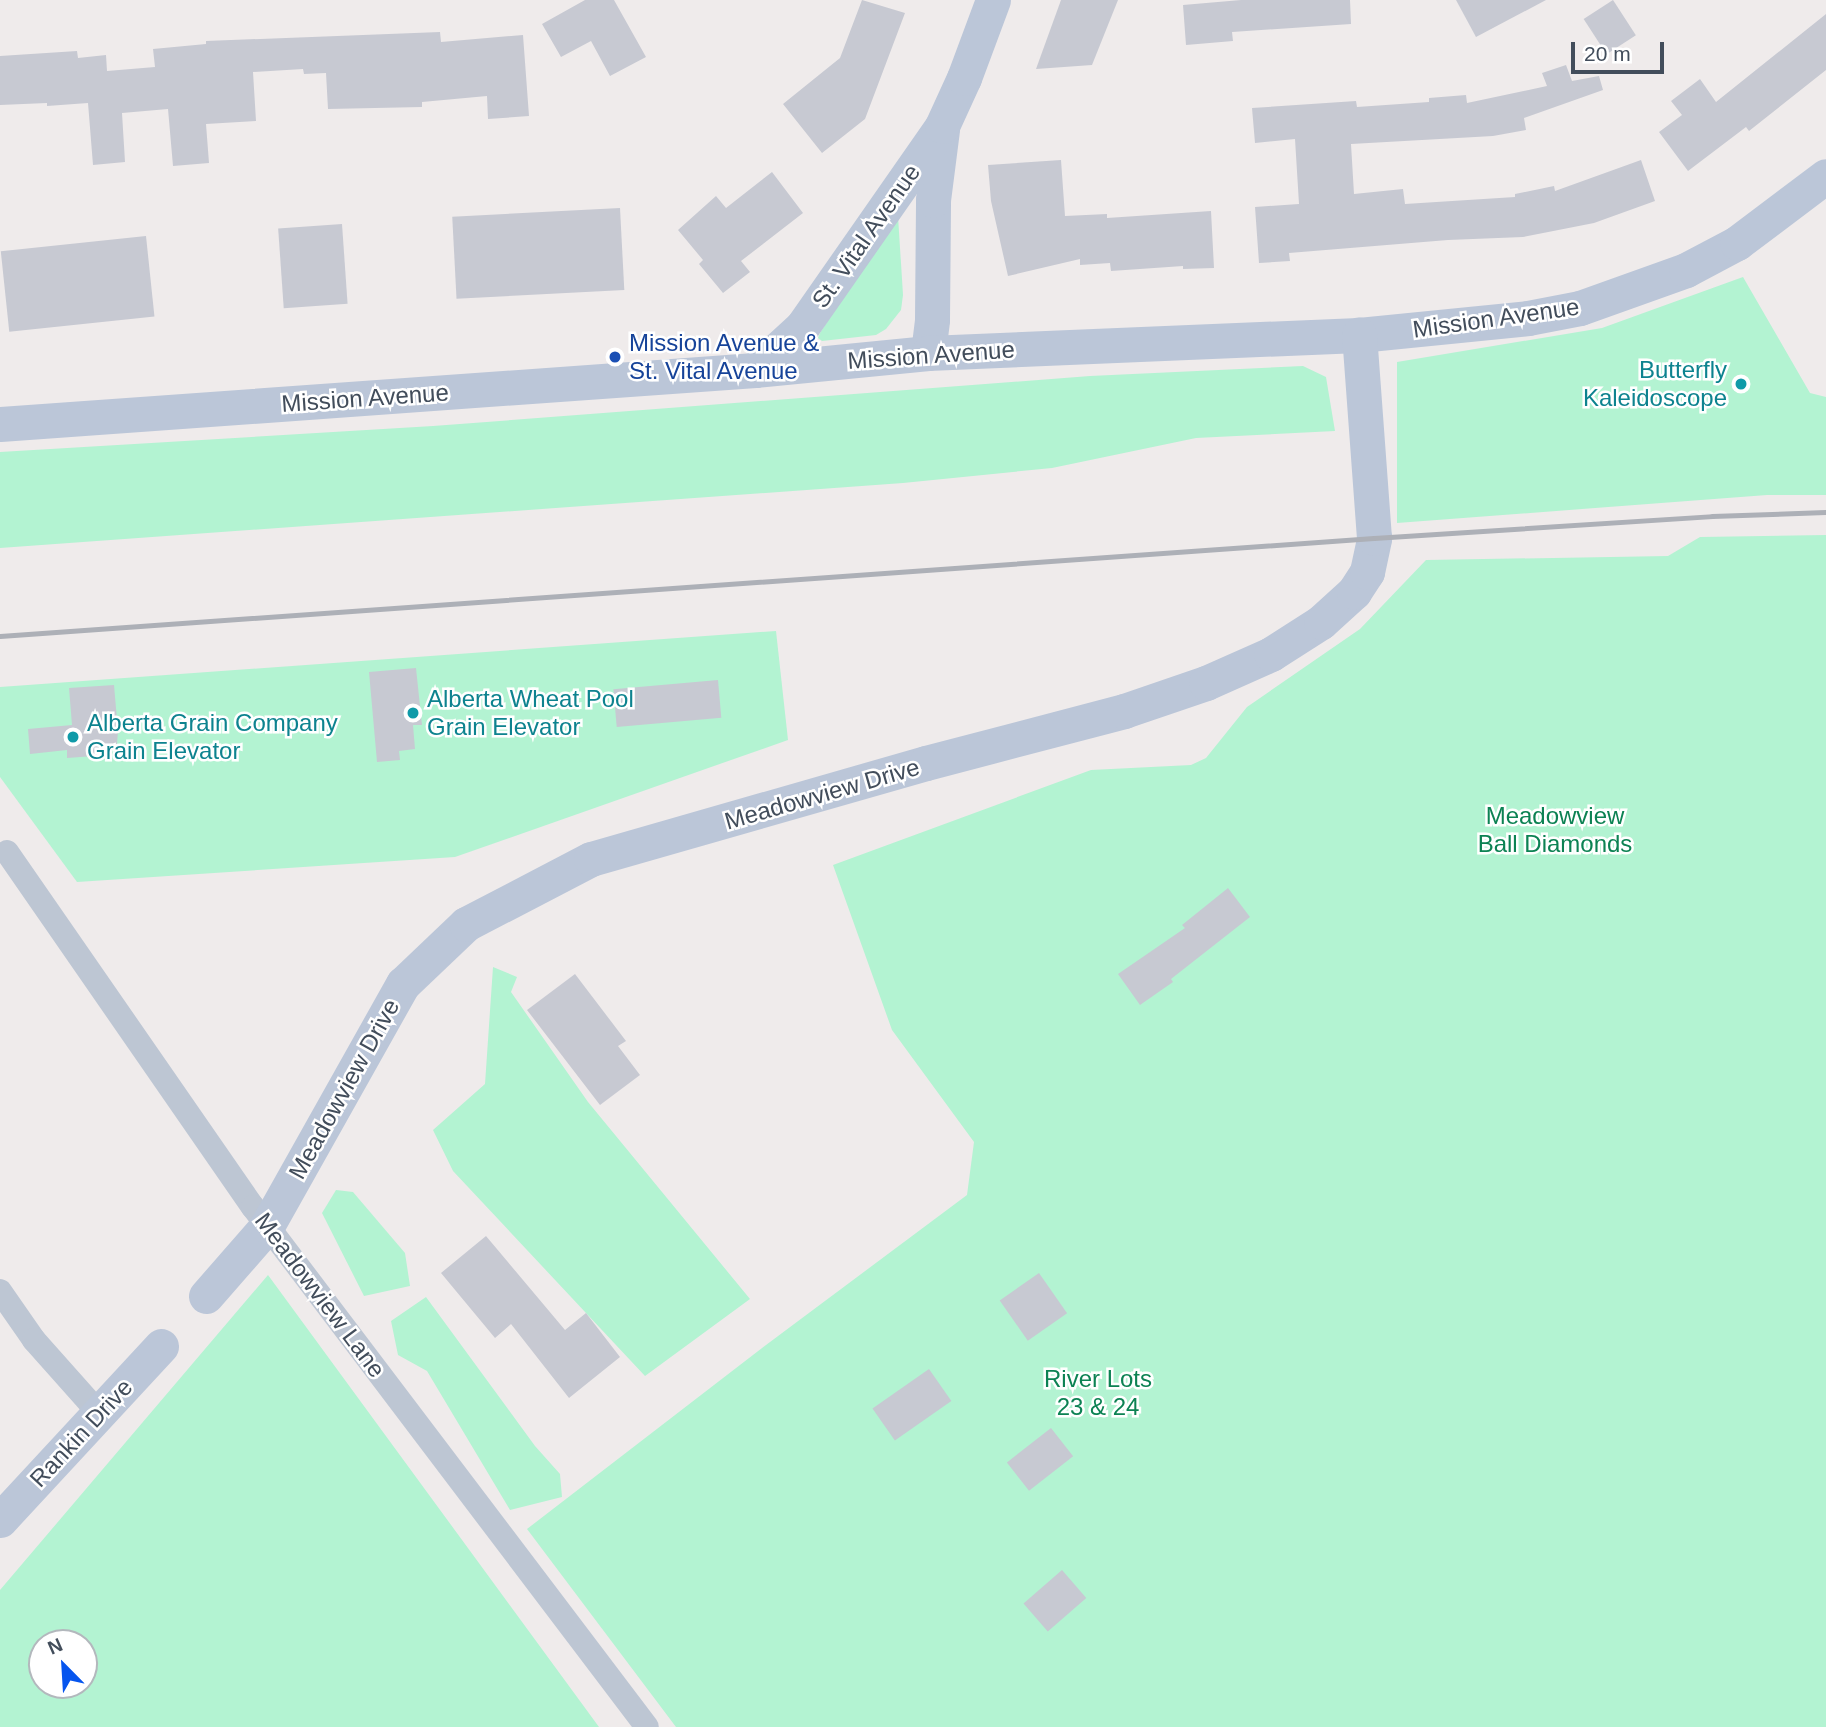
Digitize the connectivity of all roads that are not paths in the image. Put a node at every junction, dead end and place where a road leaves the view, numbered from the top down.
1 (993, 0) edge
2 (942, 126) junction
3 (1826, 176) edge
4 (1359, 335) junction
5 (928, 353) junction
6 (755, 370) junction
7 (0, 425) edge
8 (7, 852) dead end
9 (267, 1226) junction
10 (0, 1291) edge
11 (206, 1296) dead end
12 (161, 1346) dead end
13 (99, 1413) junction
14 (0, 1520) edge
15 (647, 1727) edge

1 - 2 street, St. Vital Avenue
2 - 5 street, St. Vital Avenue
2 - 6 street, St. Vital Avenue
3 - 4 street, Mission Avenue
4 - 5 street, Mission Avenue
4 - 9 street, Meadowview Drive
5 - 6 street, Mission Avenue
6 - 7 street, Mission Avenue
8 - 9 street, Meadowview Lane
9 - 11 street, Meadowview Drive
9 - 15 street, Meadowview Lane
10 - 13 street
12 - 13 street, Rankin Drive
13 - 14 street, Rankin Drive

